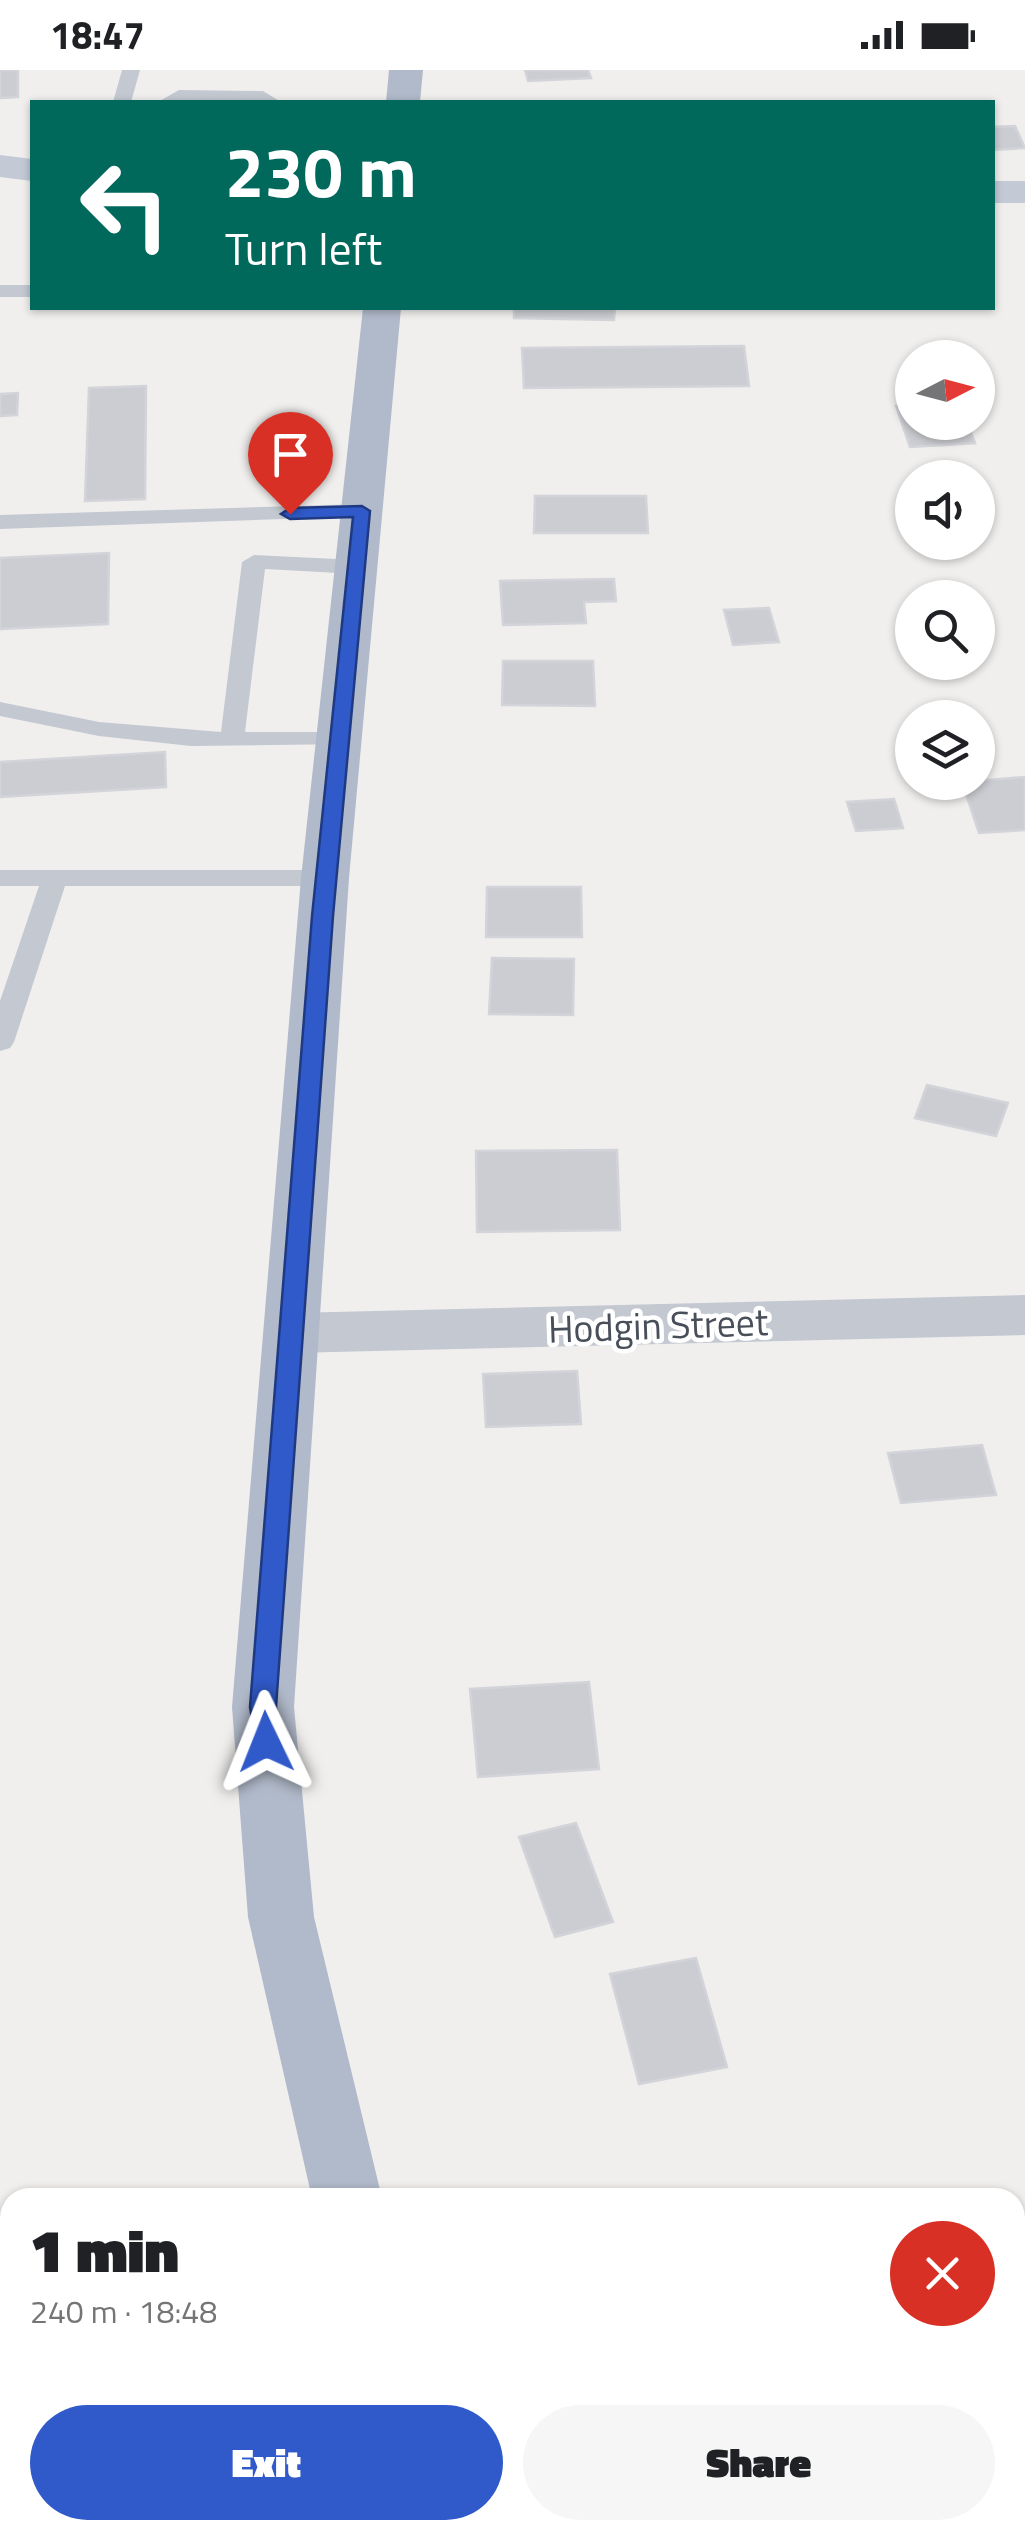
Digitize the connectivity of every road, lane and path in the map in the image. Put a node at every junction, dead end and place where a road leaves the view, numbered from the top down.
1 (131, 70) edge
2 (406, 70) edge
3 (123, 100) edge
4 (171, 100) edge
5 (269, 100) edge
6 (403, 100) edge
7 (0, 166) edge
8 (30, 170) edge
9 (995, 192) edge
10 (1025, 192) edge
11 (0, 291) edge
12 (30, 291) edge
13 (382, 310) edge
14 (362, 511) junction
15 (0, 522) edge
16 (356, 567) junction
17 (0, 708) edge
18 (339, 738) junction
19 (232, 739) junction
20 (0, 878) edge
21 (55, 878) junction
22 (326, 878) junction
23 (0, 1042) edge
24 (1025, 1316) edge
25 (292, 1333) junction
26 (344, 2188) edge

1 - 3 lane
2 - 6 main road
4 - 5 lane
7 - 8 street
9 - 10 street
11 - 12 lane
13 - 14 main road
14 - 15 lane
14 - 16 main road
16 - 18 main road
16 - 19 lane
17 - 19 lane
18 - 19 lane
18 - 22 main road
20 - 21 lane
21 - 22 lane
21 - 23 lane
22 - 25 main road
24 - 25 street, Hodgin Street
25 - 26 main road

